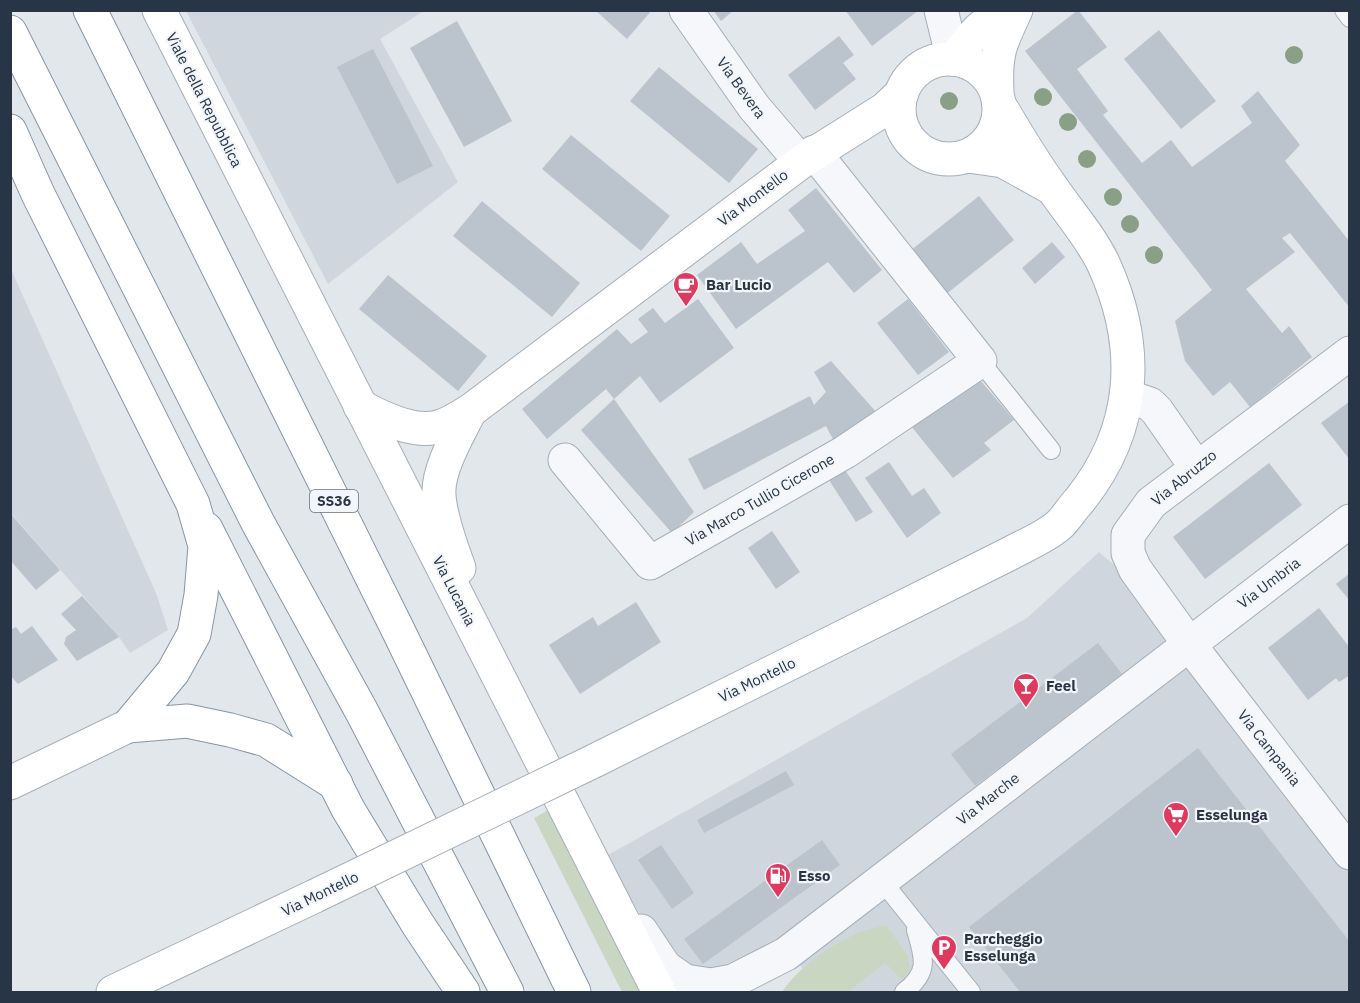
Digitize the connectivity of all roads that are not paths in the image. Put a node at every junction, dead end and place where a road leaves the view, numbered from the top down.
1 (90, 10) edge
2 (159, 10) edge
3 (686, 10) edge
4 (941, 10) edge
5 (953, 10) edge
6 (1344, 10) edge
7 (1004, 12) edge
8 (1350, 18) edge
9 (10, 32) edge
10 (953, 59) junction
11 (902, 93) junction
12 (998, 98) junction
13 (10, 131) edge
14 (908, 138) junction
15 (817, 151) junction
16 (969, 156) junction
17 (249, 189) joint
18 (1052, 189) junction
19 (1350, 353) edge
20 (980, 361) junction
21 (1127, 396) junction
22 (360, 406) junction
23 (470, 411) junction
24 (1051, 450) dead end
25 (565, 460) dead end
26 (1196, 467) junction
27 (193, 504) junction
28 (1350, 521) edge
29 (1189, 644) junction
30 (520, 723) junction
31 (128, 726) junction
32 (10, 783) edge
33 (336, 784) junction
34 (582, 843) junction
35 (1350, 853) edge
36 (882, 881) junction
37 (914, 922) junction
38 (786, 954) junction
39 (113, 993) edge
40 (463, 993) edge
41 (507, 993) edge
42 (574, 993) edge
43 (659, 993) edge
44 (762, 993) edge
45 (904, 993) edge
46 (971, 993) edge

1 - 42 main road, SS36
2 - 17 main road, Viale della Repubblica
3 - 15 street, Via Bevera
4 - 10 street
5 - 7 street
6 - 8 lane
7 - 10 main road
7 - 12 main road, Via Montello
9 - 41 main road
10 - 11 main road
10 - 12 main road
11 - 14 main road
11 - 15 main road, Via Montello
12 - 16 main road
12 - 18 main road, Via Montello
13 - 27 main road
14 - 15 main road
14 - 16 main road
15 - 20 street
15 - 23 main road, Via Montello
16 - 18 main road, Via Montello
17 - 22 main road, Via Lucania
18 - 21 main road, Via Montello
19 - 26 street, Via Abruzzo
20 - 24 lane
20 - 25 street, Via Marco Tullio Cicerone
21 - 26 street
21 - 39 main road, Via Montello, bridge
22 - 23 main road, Via Montello
22 - 30 main road, Via Lucania
23 - 30 main road, Via Montello
26 - 29 street, Via Abruzzo
27 - 31 main road
27 - 33 main road
28 - 29 street, Via Umbria
29 - 35 street, Via Campania
29 - 36 street, Via Marche
30 - 34 main road, Via Lucania
31 - 32 main road
31 - 33 main road
33 - 40 main road
34 - 38 street, Via Marche
34 - 43 main road, Via Lucania
36 - 37 lane
36 - 38 street, Via Marche
37 - 45 lane
37 - 46 lane
38 - 44 street, Via Marche

